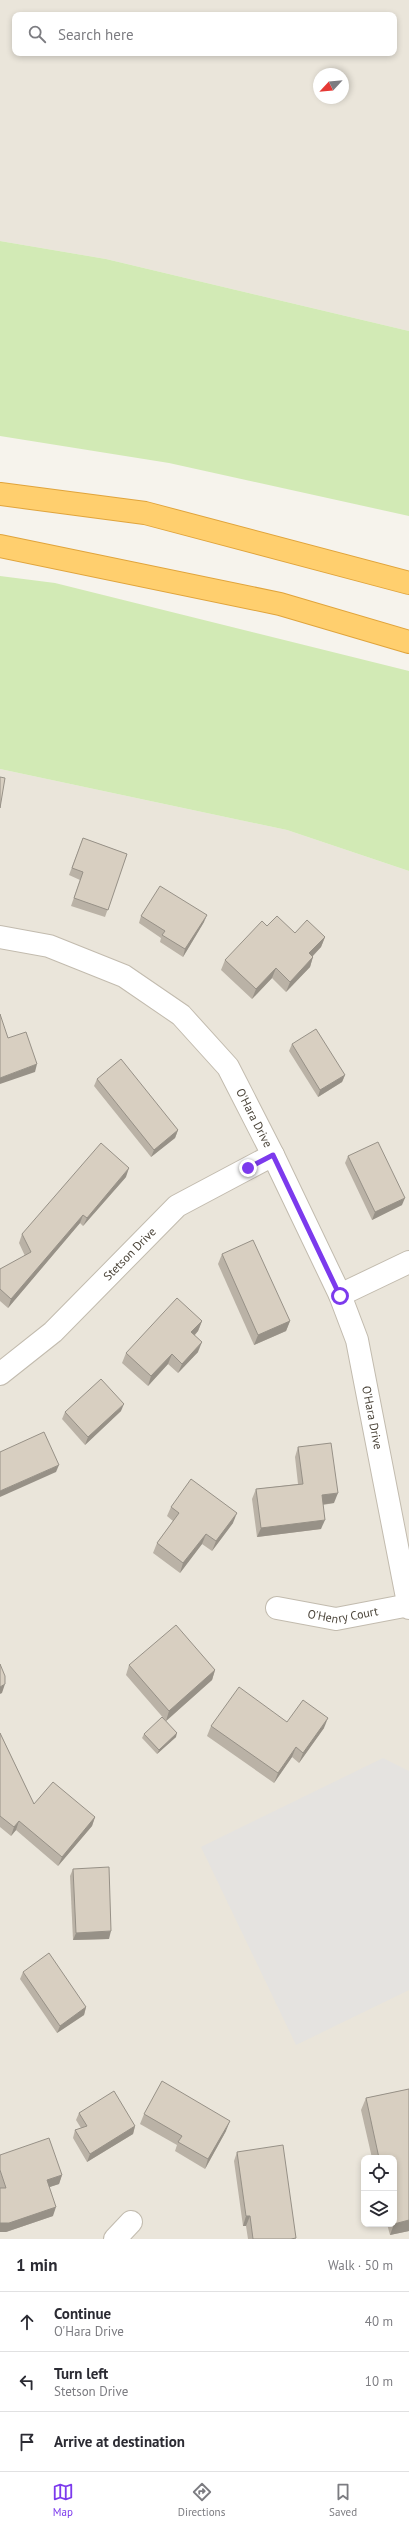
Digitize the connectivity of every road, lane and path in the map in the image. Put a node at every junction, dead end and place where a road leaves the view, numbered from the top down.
1 (0, 494) edge
2 (0, 546) edge
3 (409, 582) edge
4 (409, 642) edge
5 (0, 937) edge
6 (273, 1155) junction
7 (409, 1262) edge
8 (340, 1296) junction
9 (0, 1374) edge
10 (409, 1606) edge
11 (277, 1608) dead end
12 (131, 2222) dead end
13 (115, 2239) edge

1 - 3 highway
2 - 4 highway
5 - 6 street, O'Hara Drive
6 - 8 street, O'Hara Drive
6 - 9 street, Stetson Drive
7 - 8 street
8 - 10 street, O'Hara Drive
10 - 11 street, O'Henry Court
12 - 13 street

